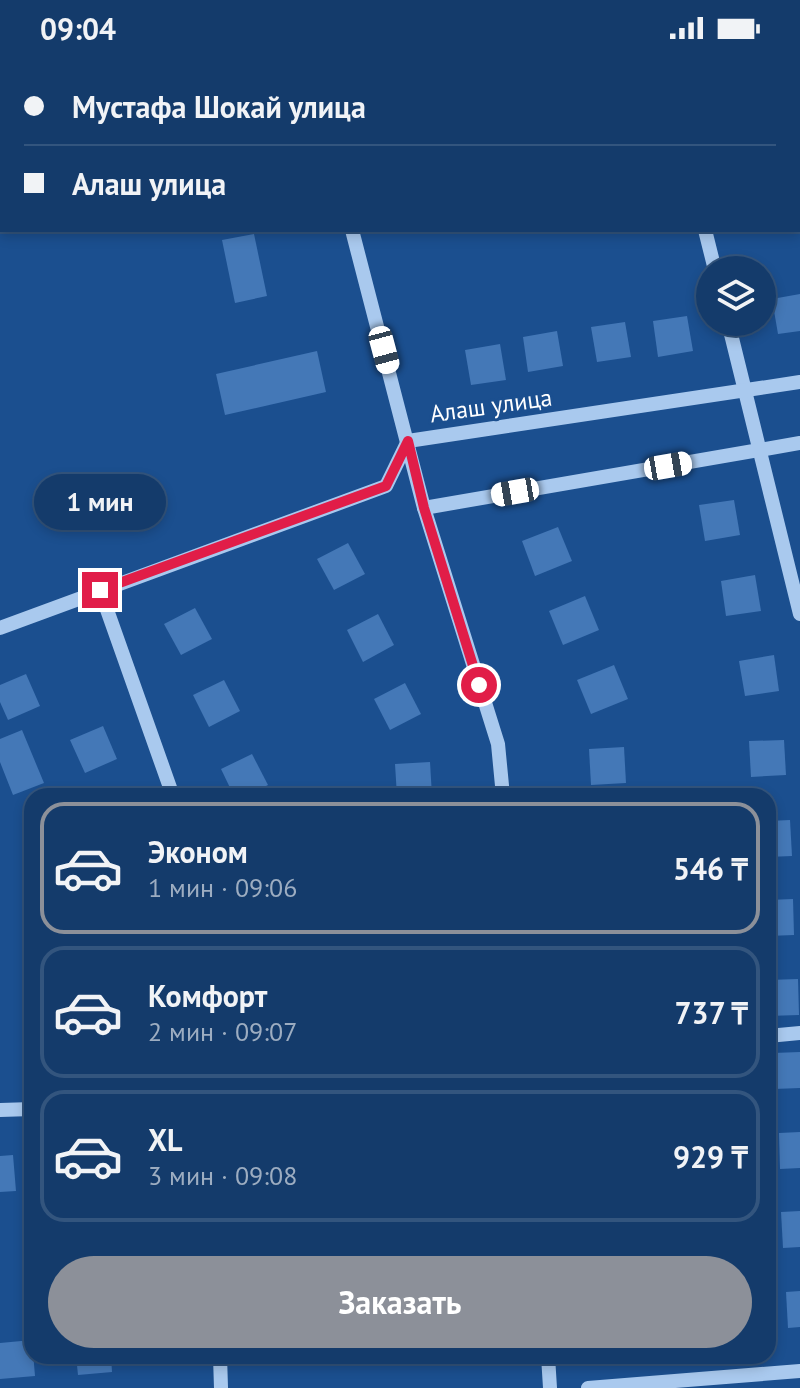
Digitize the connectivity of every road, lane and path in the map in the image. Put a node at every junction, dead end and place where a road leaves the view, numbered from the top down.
1 (353, 232) edge
2 (706, 232) edge
3 (712, 256) edge
4 (731, 336) edge
5 (800, 382) edge
6 (745, 392) junction
7 (408, 441) junction
8 (800, 443) edge
9 (759, 450) junction
10 (424, 508) junction
11 (100, 590) junction
12 (800, 614) edge
13 (0, 628) edge
14 (170, 788) edge
15 (502, 788) edge
16 (800, 1033) edge
17 (776, 1035) edge
18 (24, 1109) edge
19 (0, 1110) edge
20 (220, 1364) edge
21 (548, 1364) edge
22 (800, 1371) edge
23 (221, 1388) edge
24 (550, 1388) edge
25 (588, 1388) edge

1 - 7 street
2 - 3 street
4 - 6 street
5 - 6 street, Алаш улица
6 - 7 street, Алаш улица
6 - 9 street
7 - 10 street
7 - 11 street, Алаш улица
8 - 9 street
9 - 10 street
9 - 12 street
10 - 15 street
11 - 13 street, Алаш улица
11 - 14 street
16 - 17 street
18 - 19 street
20 - 23 street
21 - 24 street
22 - 25 street

